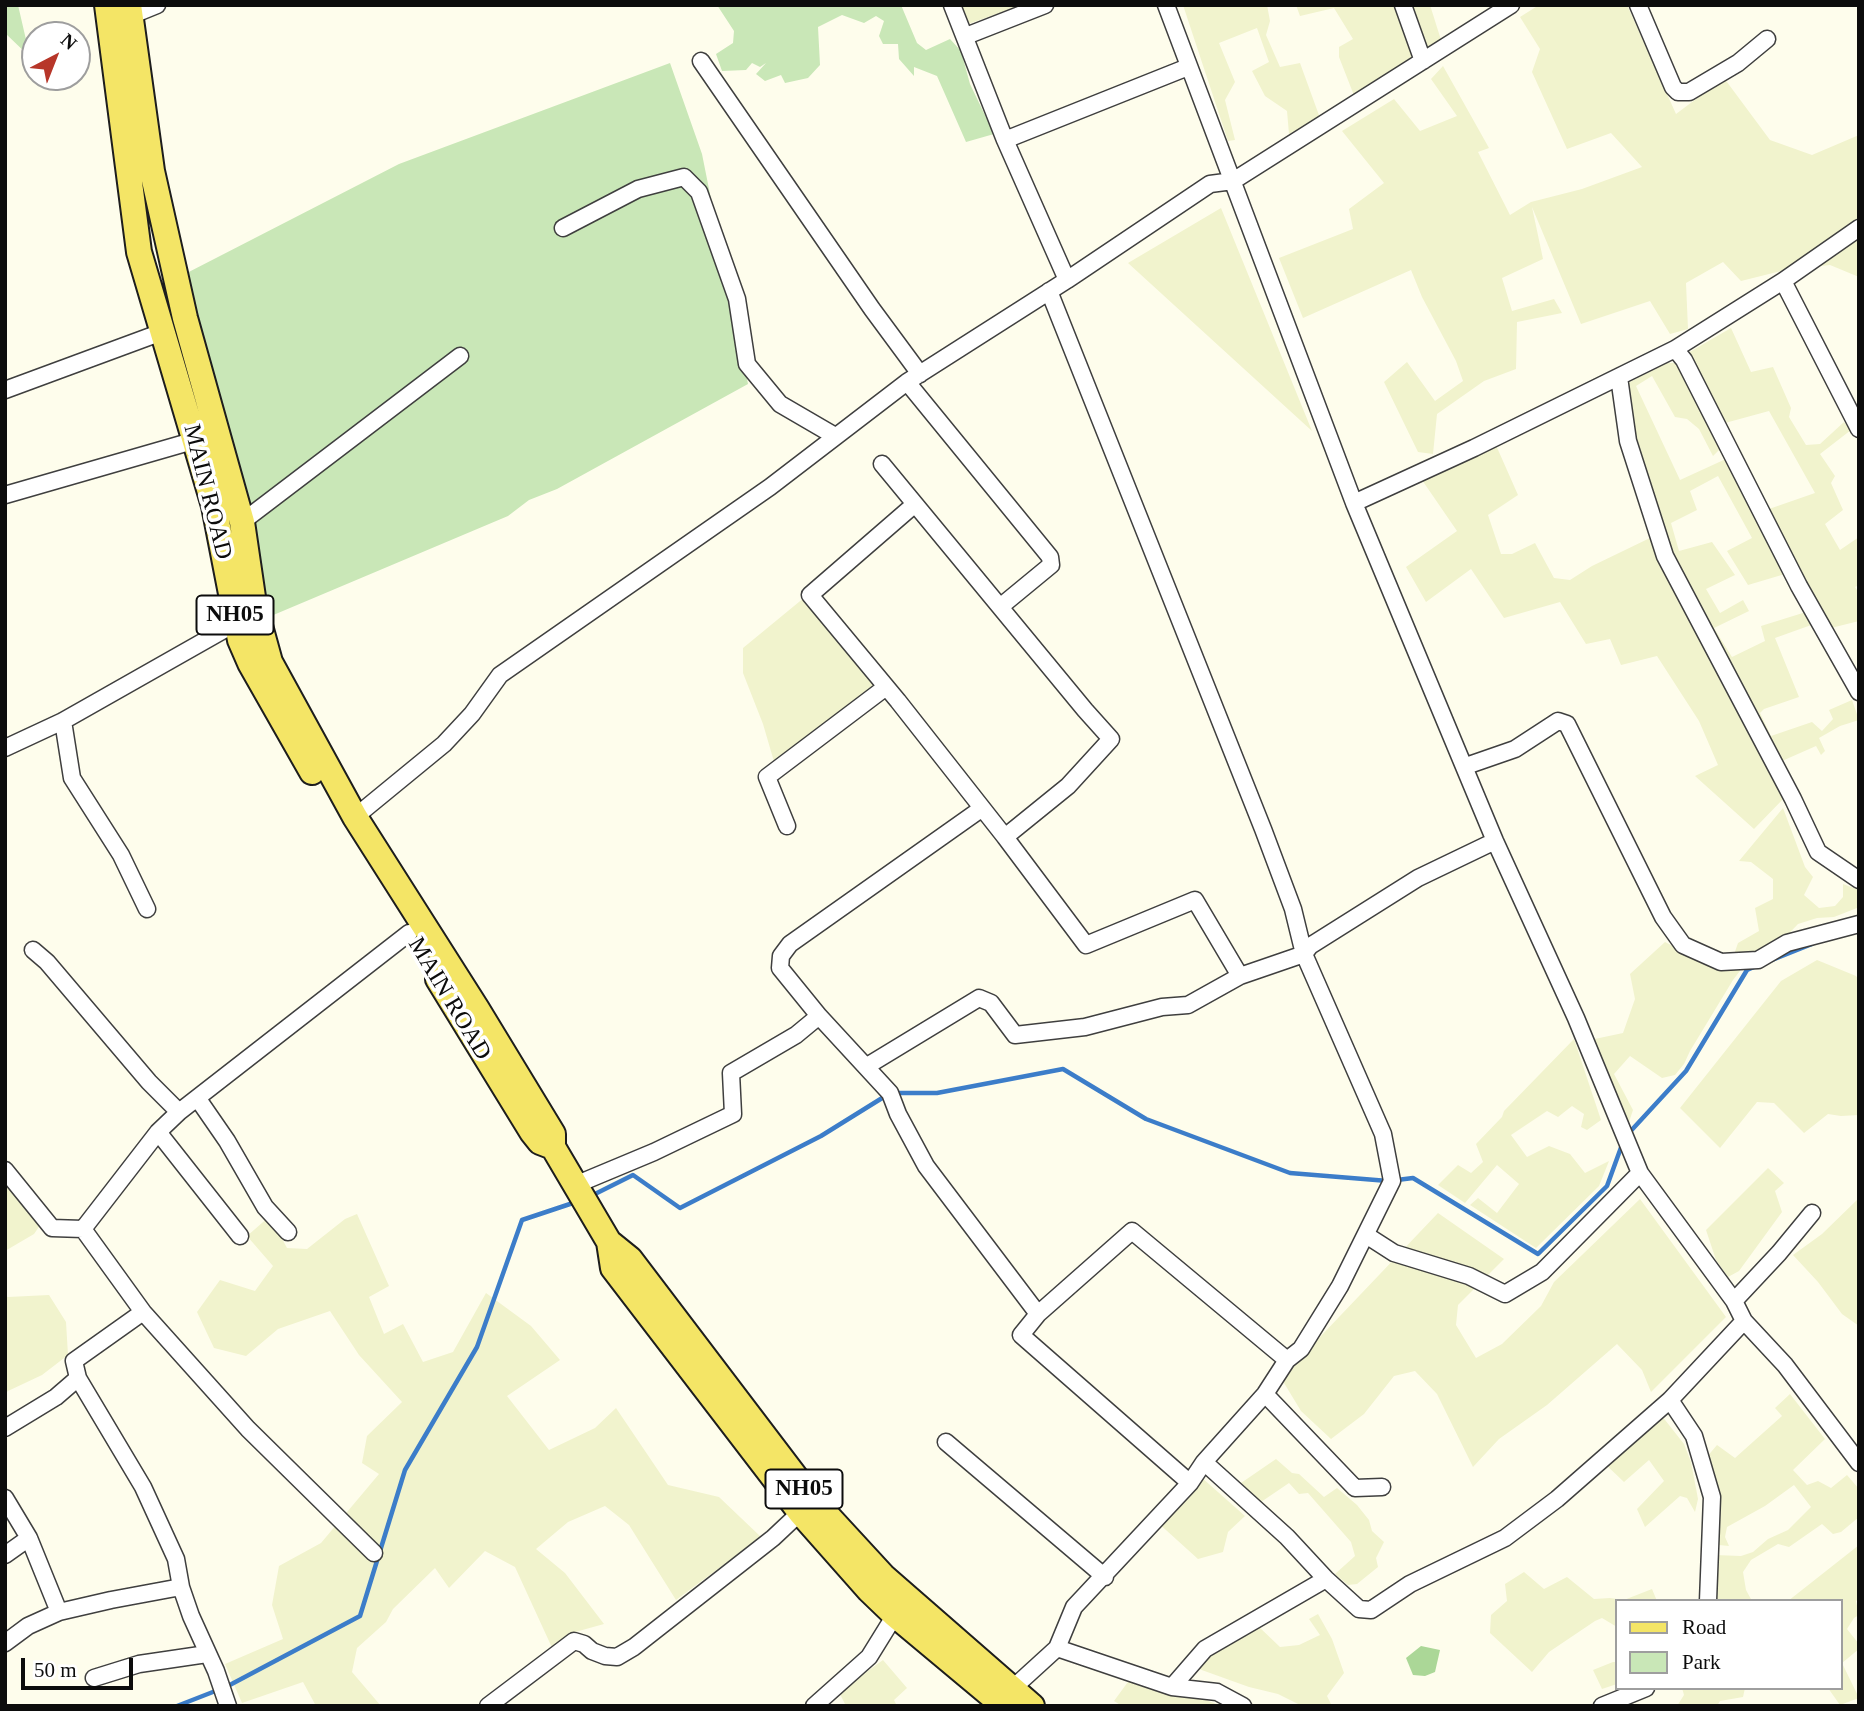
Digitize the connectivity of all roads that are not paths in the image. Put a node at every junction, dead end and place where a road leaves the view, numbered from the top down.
1 (107, 5) edge
2 (158, 5) edge
3 (952, 5) edge
4 (1045, 5) edge
5 (1166, 5) edge
6 (1403, 5) edge
7 (1511, 5) edge
8 (1638, 5) edge
9 (130, 11) edge
10 (966, 36) junction
11 (1767, 40) dead end
12 (701, 61) dead end
13 (1423, 61) junction
14 (1188, 67) junction
15 (1006, 139) junction
16 (1233, 181) junction
17 (1859, 228) edge
18 (563, 229) dead end
19 (1067, 280) junction
20 (1783, 281) junction
21 (1049, 291) junction
22 (162, 332) junction
23 (1675, 349) junction
24 (460, 356) dead end
25 (1619, 377) junction
26 (914, 378) junction
27 (5, 390) edge
28 (1859, 429) edge
29 (835, 436) junction
30 (196, 440) junction
31 (882, 464) dead end
32 (5, 495) edge
33 (1354, 503) junction
34 (915, 504) junction
35 (242, 522) junction
36 (1000, 607) junction
37 (236, 623) junction
38 (886, 687) junction
39 (1859, 692) edge
40 (63, 721) junction
41 (5, 748) edge
42 (1466, 766) junction
43 (981, 808) junction
44 (355, 817) junction
45 (788, 826) dead end
46 (1005, 837) junction
47 (1495, 841) junction
48 (1859, 880) edge
49 (148, 909) dead end
50 (1859, 924) edge
51 (408, 933) junction
52 (33, 950) dead end
53 (1304, 954) junction
54 (1240, 976) junction
55 (819, 1016) junction
56 (867, 1066) junction
57 (198, 1099) junction
58 (179, 1112) junction
59 (158, 1132) junction
60 (553, 1147) junction
61 (5, 1170) edge
62 (1640, 1173) junction
63 (577, 1188) junction
64 (1812, 1213) dead end
65 (83, 1229) junction
66 (288, 1232) dead end
67 (1366, 1235) junction
68 (240, 1236) dead end
69 (1734, 1301) junction
70 (143, 1312) junction
71 (1038, 1314) junction
72 (1744, 1321) junction
73 (1287, 1360) junction
74 (78, 1378) junction
75 (1265, 1394) junction
76 (1670, 1400) junction
77 (5, 1428) edge
78 (946, 1442) dead end
79 (1204, 1462) junction
80 (1859, 1463) edge
81 (1190, 1483) junction
82 (1382, 1487) dead end
83 (5, 1498) edge
84 (806, 1506) junction
85 (29, 1538) junction
86 (374, 1553) dead end
87 (5, 1555) edge
88 (1105, 1577) junction
89 (1326, 1579) junction
90 (181, 1587) junction
91 (1708, 1599) edge
92 (60, 1612) junction
93 (895, 1615) junction
94 (5, 1643) edge
95 (1057, 1648) junction
96 (207, 1654) junction
97 (94, 1678) dead end
98 (1172, 1686) junction
99 (1641, 1690) edge
100 (1008, 1697) edge
101 (228, 1706) edge
102 (488, 1706) edge
103 (814, 1706) edge
104 (1032, 1706) edge
105 (1243, 1706) edge
106 (1602, 1706) edge

1 - 22 main road, MAIN ROAD / NH05
2 - 9 street
3 - 10 street
4 - 10 street
5 - 14 street
6 - 13 street
7 - 13 street
8 - 11 street
9 - 35 main road, NH05
10 - 15 street
12 - 26 street
13 - 16 street
14 - 15 street
14 - 16 street
15 - 19 street
16 - 19 street
16 - 33 street
17 - 20 street
18 - 29 street
19 - 21 street
20 - 23 street
20 - 28 street
21 - 26 street
21 - 53 street
22 - 27 street
22 - 30 main road, MAIN ROAD / NH05
23 - 25 street
23 - 39 street
24 - 35 street
25 - 33 street
25 - 48 street
26 - 29 street
26 - 36 street
29 - 44 street
30 - 32 street
30 - 37 main road, MAIN ROAD / NH05
31 - 34 street
33 - 42 street
34 - 36 street
34 - 38 street
35 - 44 main road, NH05
36 - 46 street
37 - 40 street
37 - 51 main road, MAIN ROAD / NH05
38 - 43 street
38 - 45 street
40 - 41 street
40 - 49 street
42 - 47 street
42 - 50 street
43 - 46 street
43 - 55 street
44 - 60 main road, NH05
46 - 54 street
47 - 53 street
47 - 62 street
51 - 57 street
51 - 60 main road, MAIN ROAD / NH05
52 - 58 street
53 - 54 street
53 - 67 street
54 - 56 street
55 - 56 street
55 - 63 street
56 - 71 street
57 - 58 street
57 - 66 street
58 - 59 street
59 - 65 street
59 - 68 street
60 - 63 main road, NH05
61 - 65 street
62 - 67 street
62 - 69 street
63 - 84 main road, NH05
64 - 69 street
65 - 70 street
67 - 73 street
69 - 72 street
70 - 74 street
70 - 86 street
71 - 73 street
71 - 81 street
72 - 76 street
72 - 80 street
73 - 75 street
74 - 77 street
74 - 90 street
75 - 79 street
75 - 82 street
76 - 89 street
76 - 91 street
78 - 88 street
79 - 81 street
79 - 89 street
81 - 88 street
83 - 85 street
84 - 93 main road, NH05
84 - 100 main road, NH05
84 - 102 street
85 - 87 street
85 - 92 street
88 - 95 street
89 - 98 street
90 - 92 street
90 - 96 street
92 - 94 street
93 - 100 main road, NH05
93 - 103 street
95 - 98 street
95 - 100 street
96 - 97 street
96 - 101 street
98 - 105 street
99 - 106 street
100 - 104 main road, NH05

